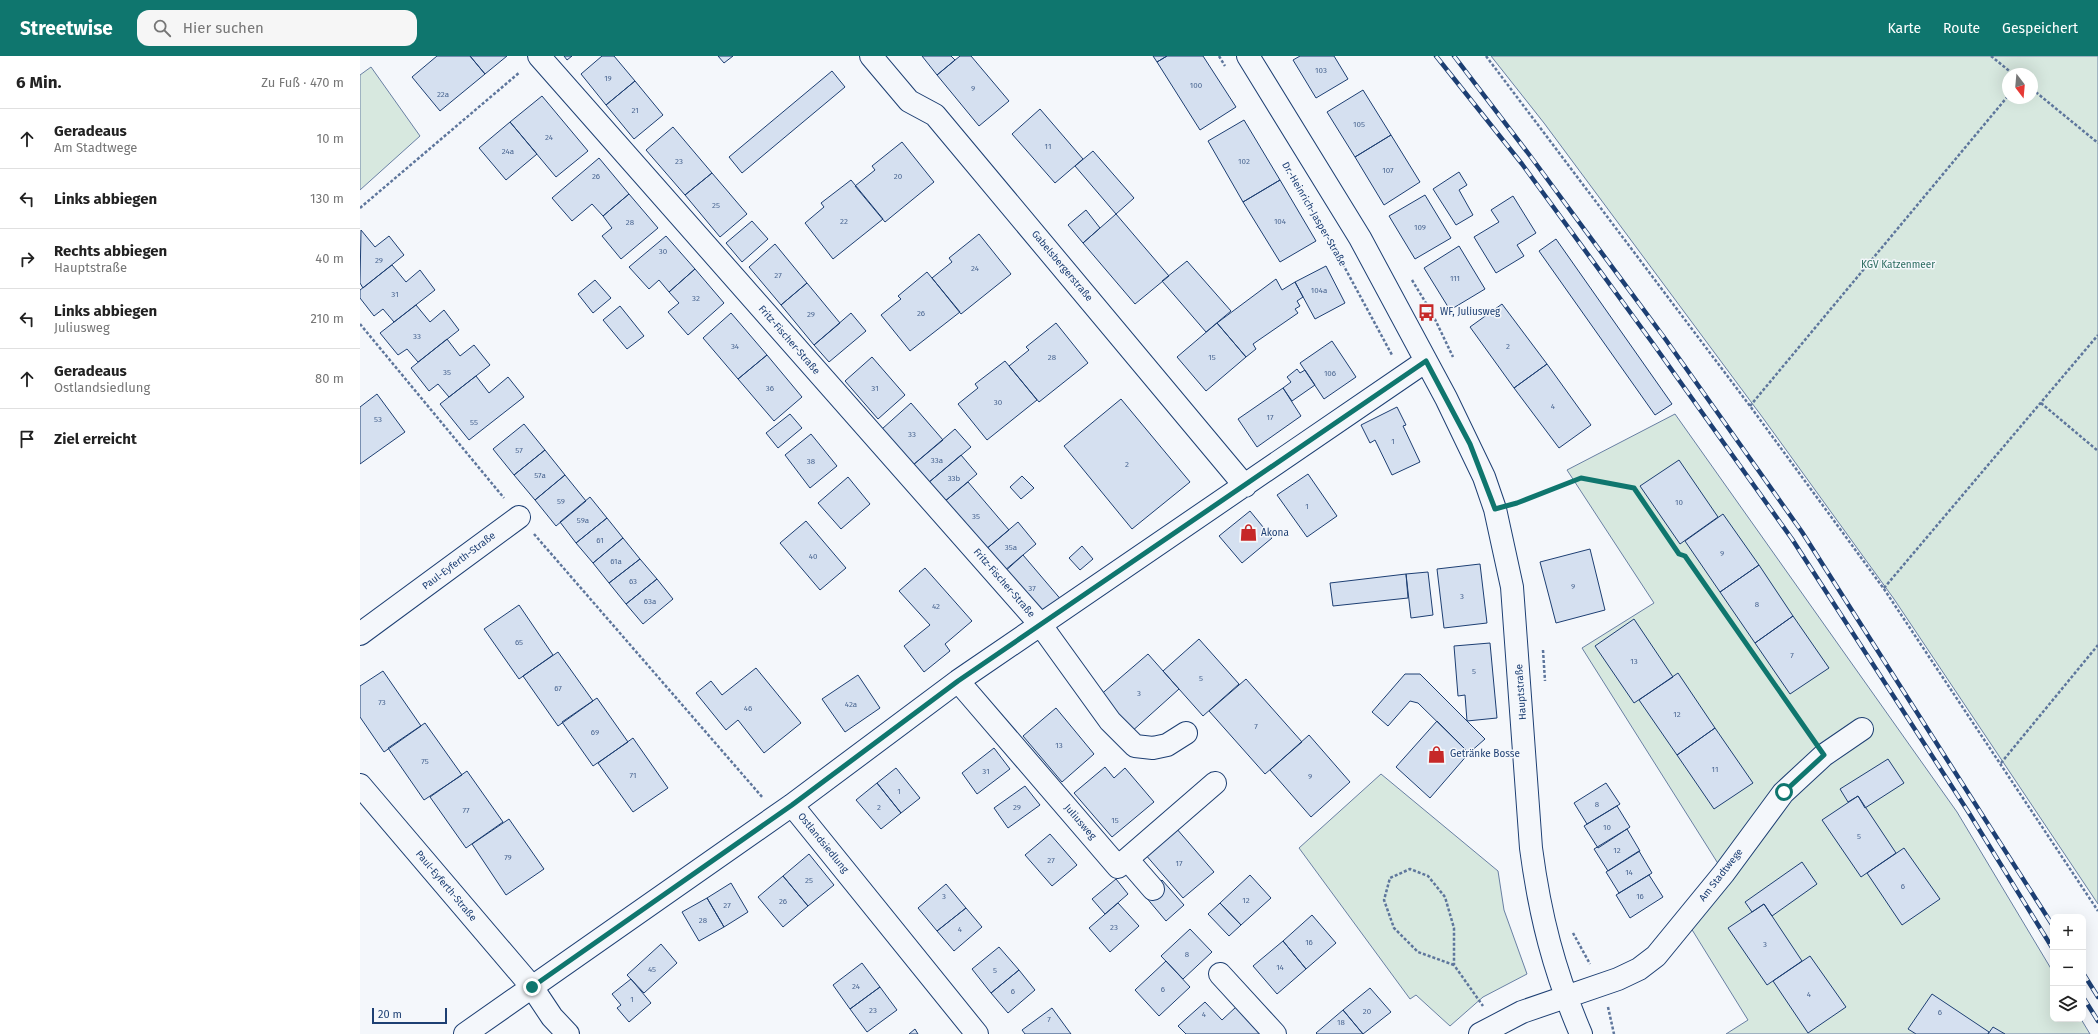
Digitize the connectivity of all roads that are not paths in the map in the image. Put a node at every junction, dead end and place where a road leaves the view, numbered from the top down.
1 (539, 56) edge
2 (871, 56) edge
3 (1248, 56) edge
4 (1426, 361) junction
5 (1246, 486) junction
6 (519, 517) road end
7 (1040, 624) junction
8 (360, 634) edge
9 (958, 681) junction
10 (1862, 730) dead end
11 (1186, 733) dead end
12 (1215, 783) dead end
13 (360, 785) edge
14 (785, 810) junction
15 (1127, 859) junction
16 (1153, 889) dead end
17 (1220, 974) dead end
18 (532, 987) junction
19 (1565, 996) junction
20 (1488, 1029) edge
21 (465, 1034) edge
22 (568, 1034) edge
23 (977, 1034) edge
24 (1274, 1034) edge
25 (1581, 1034) edge

1 - 7 street, Fritz-Fischer-Straße
2 - 5 street, Gabelsbergerstraße
3 - 4 street
4 - 5 street
4 - 19 street, Hauptstraße
5 - 7 street
6 - 8 street, Paul-Eyferth-Straße
7 - 9 street
7 - 11 street, Fritz-Fischer-Straße
9 - 14 street
9 - 15 street, Juliusweg
10 - 19 street, Am Stadtwege
12 - 15 street
13 - 18 street, Paul-Eyferth-Straße
14 - 18 street
14 - 23 street, Ostlandsiedlung
15 - 16 street
17 - 24 street
18 - 21 street
18 - 22 street, Paul-Eyferth-Straße
19 - 20 street, Am Stadtwege
19 - 25 street, Hauptstraße

